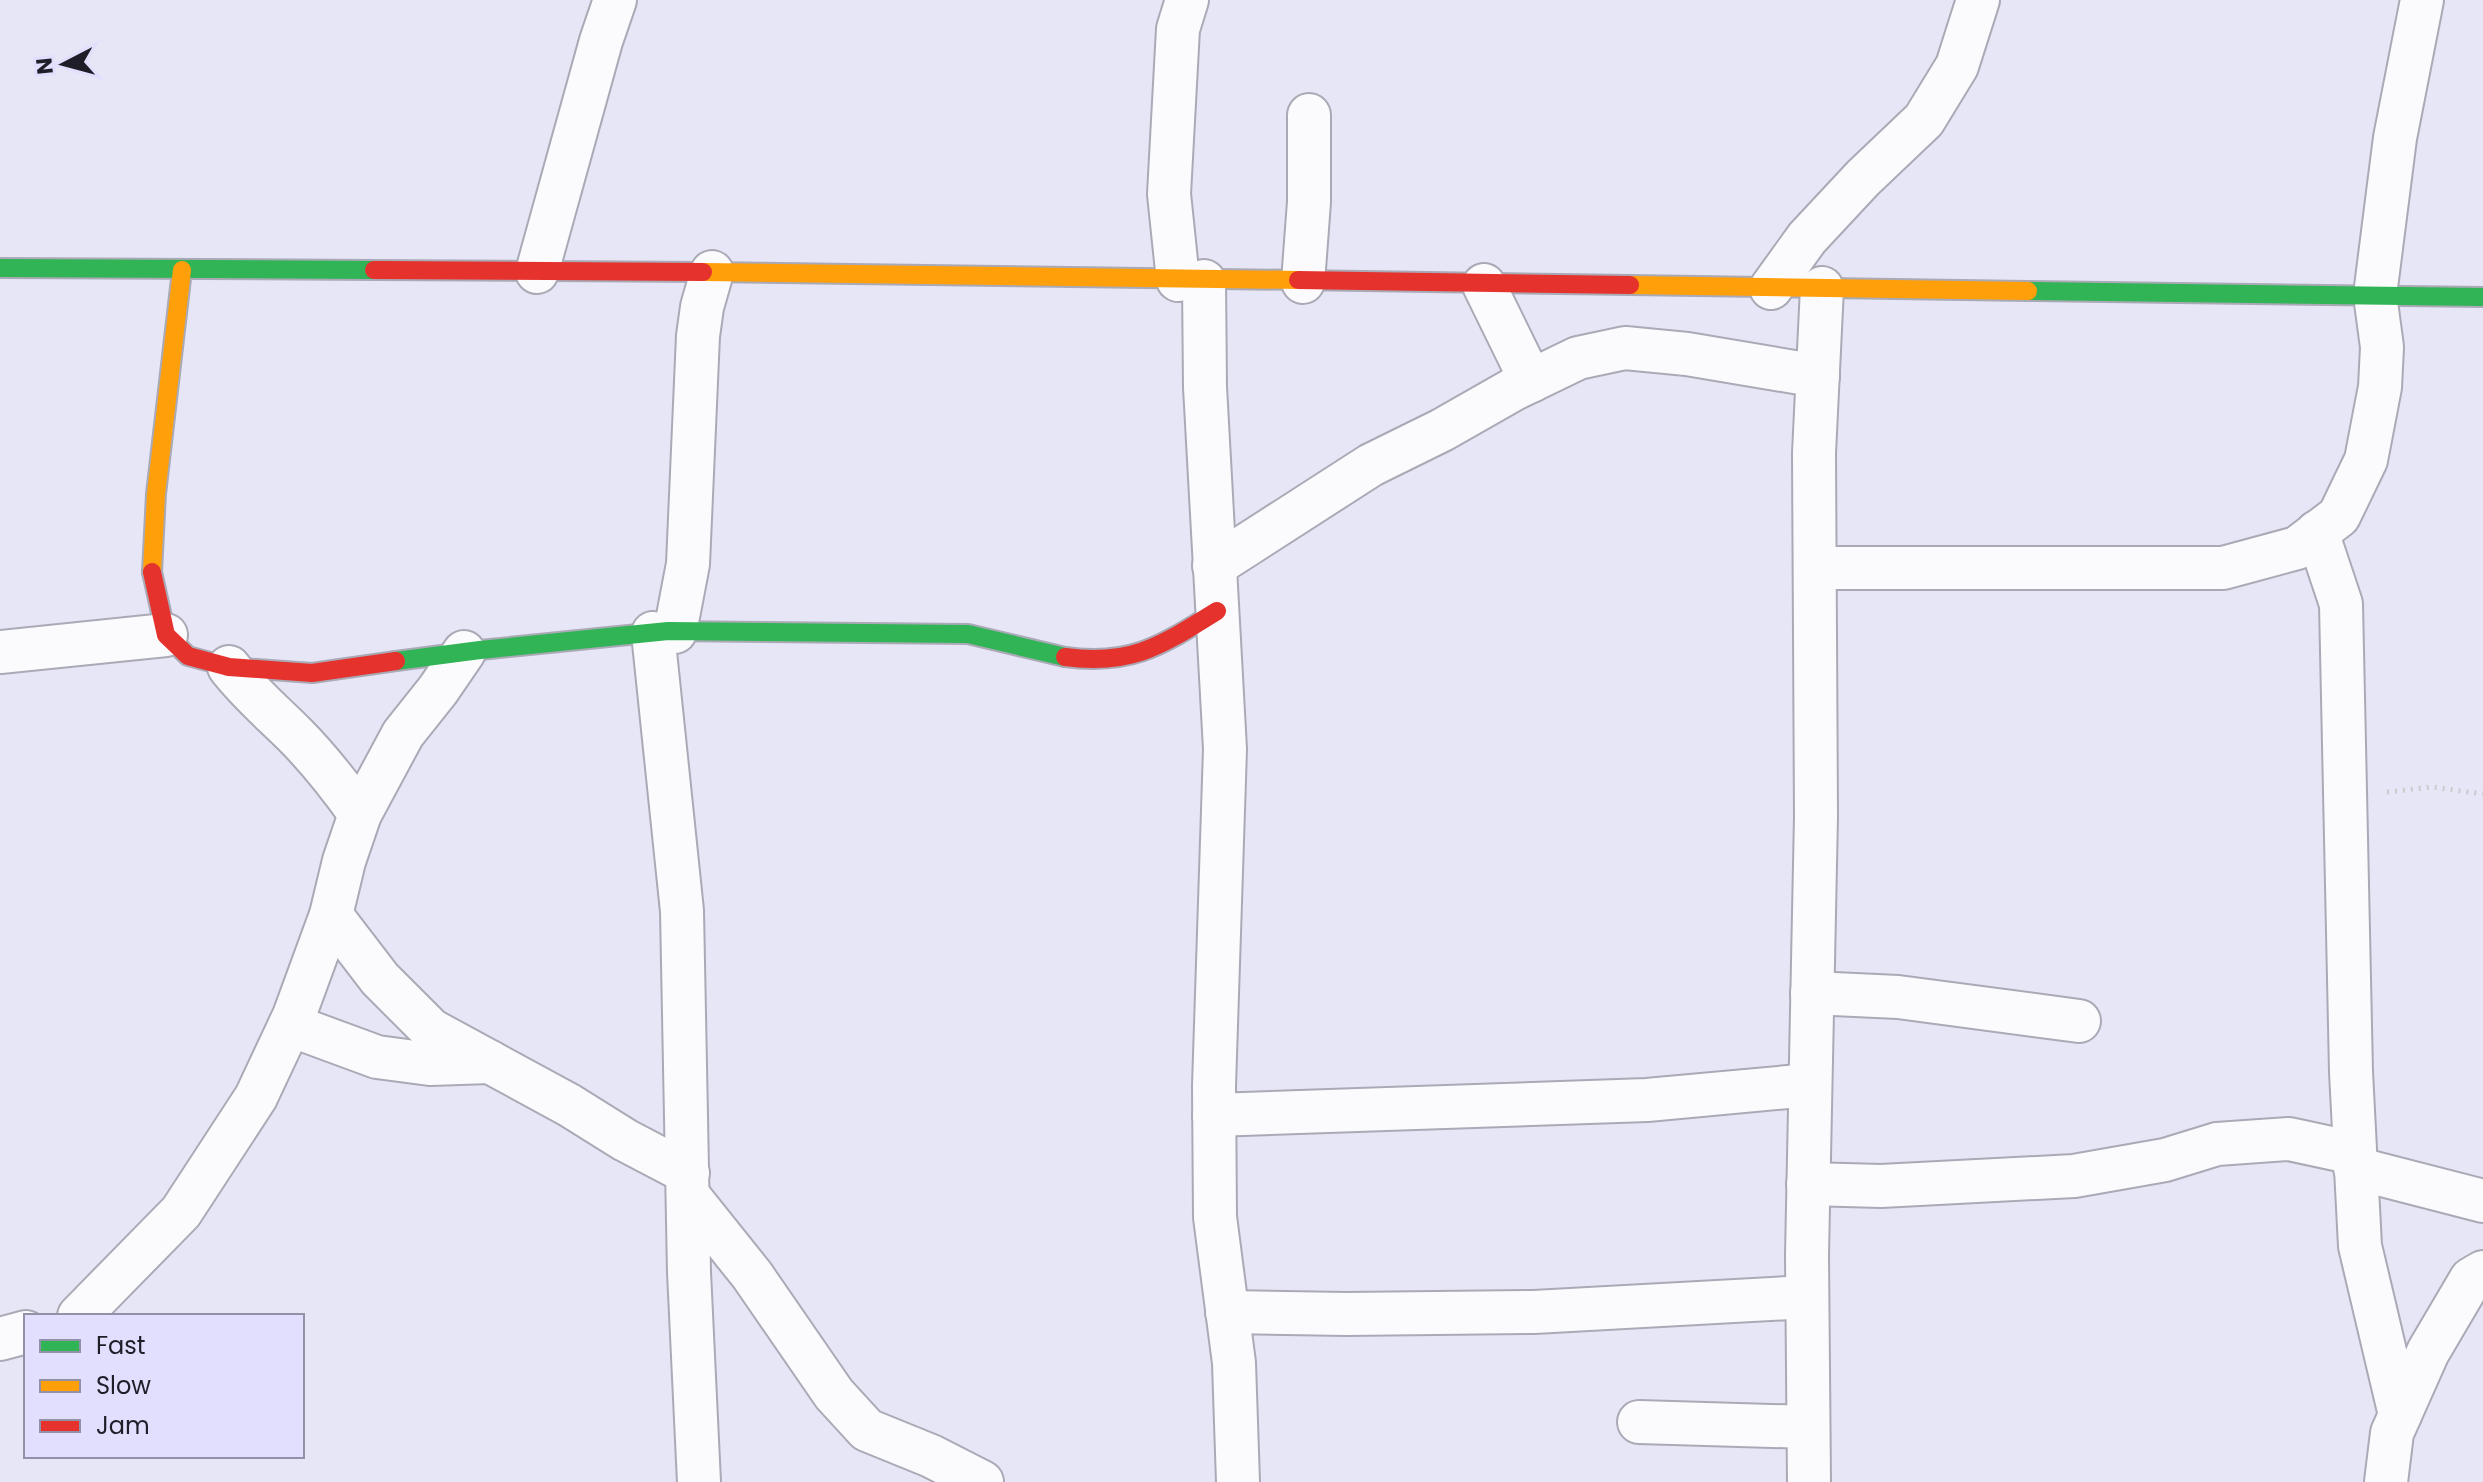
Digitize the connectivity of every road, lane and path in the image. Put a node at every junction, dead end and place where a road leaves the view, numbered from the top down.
1 (615, 0) edge
2 (1187, 0) edge
3 (1978, 0) edge
4 (2422, 0) edge
5 (1309, 115) dead end
6 (0, 268) edge
7 (182, 270) junction
8 (537, 272) junction
9 (712, 272) junction
10 (1191, 280) junction
11 (1303, 282) junction
12 (1484, 285) junction
13 (1771, 288) junction
14 (1822, 288) junction
15 (2375, 295) junction
16 (2483, 297) edge
17 (1818, 376) junction
18 (1531, 381) junction
19 (2317, 532) junction
20 (1214, 566) junction
21 (1815, 568) junction
22 (1217, 611) junction
23 (664, 632) junction
24 (166, 635) junction
25 (0, 652) edge
26 (464, 652) junction
27 (229, 667) junction
28 (2483, 794) edge
29 (2346, 796) junction
30 (360, 814) junction
31 (331, 915) junction
32 (1812, 993) junction
33 (2079, 1021) dead end
34 (290, 1025) junction
35 (490, 1062) junction
36 (1810, 1085) junction
37 (1214, 1115) junction
38 (2355, 1161) junction
39 (688, 1184) junction
40 (1808, 1184) junction
41 (2483, 1201) edge
42 (2483, 1272) edge
43 (1807, 1297) junction
44 (1227, 1312) junction
45 (81, 1314) edge
46 (24, 1333) edge
47 (0, 1339) edge
48 (2400, 1415) junction
49 (1639, 1422) dead end
50 (1808, 1427) junction
51 (699, 1482) edge
52 (982, 1482) edge
53 (1238, 1482) edge
54 (1809, 1482) edge
55 (2386, 1482) edge

1 - 8 street
2 - 10 street
3 - 13 street
4 - 15 street
5 - 11 street
6 - 7 street
7 - 8 street
7 - 24 street
8 - 9 street
9 - 10 street
9 - 23 street
10 - 11 street
10 - 20 street
11 - 12 street
12 - 13 street
12 - 18 street
13 - 14 street
14 - 15 street
14 - 17 street
15 - 16 street
15 - 19 street
17 - 18 street
17 - 21 street
18 - 20 street
19 - 21 street
19 - 29 street
20 - 22 street
21 - 32 street
22 - 23 street
22 - 37 street
23 - 26 street
23 - 39 street
24 - 25 street
24 - 27 street
26 - 27 street
26 - 30 street
27 - 30 street
28 - 29 path
29 - 38 street
30 - 31 street
31 - 34 street
31 - 35 street
32 - 33 street
32 - 36 street
34 - 35 street
34 - 45 street
35 - 39 street
36 - 37 street
36 - 40 street
37 - 44 street
38 - 40 street
38 - 41 street
38 - 48 street
39 - 51 street
39 - 52 street
40 - 43 street
42 - 48 street
43 - 44 street
43 - 50 street
44 - 53 street
46 - 47 street
48 - 55 street
49 - 50 street
50 - 54 street

